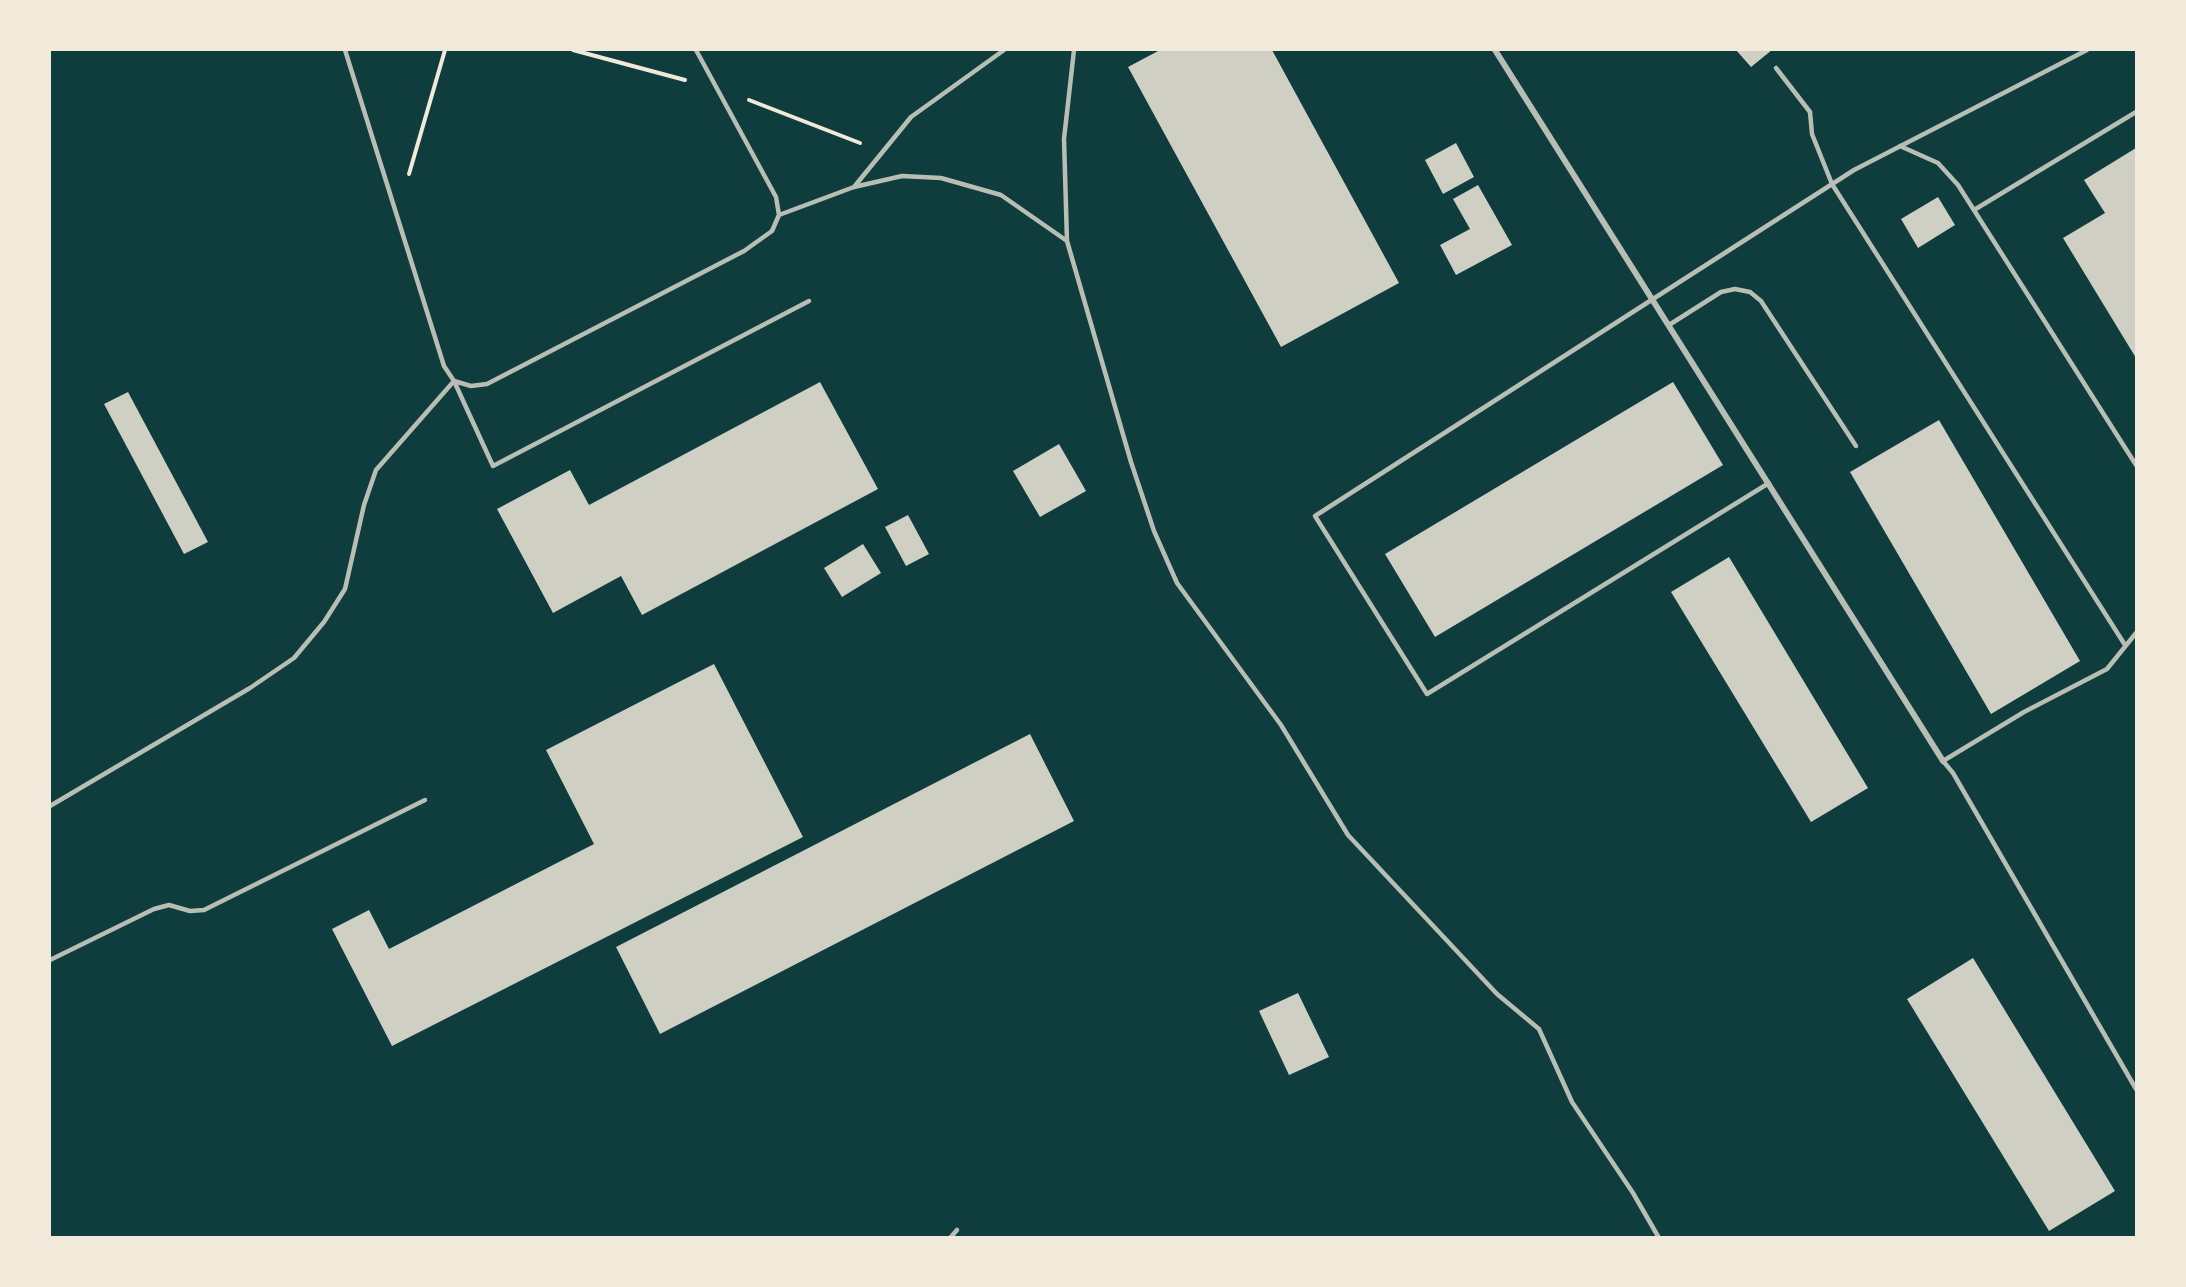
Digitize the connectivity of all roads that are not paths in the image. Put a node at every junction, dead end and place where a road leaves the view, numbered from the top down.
1 (345, 50) edge
2 (696, 50) edge
3 (1004, 50) edge
4 (1074, 50) edge
5 (1494, 50) edge
6 (2087, 50) edge
7 (1776, 68) dead end
8 (2136, 112) edge
9 (1900, 146) junction
10 (1832, 184) junction
11 (854, 187) junction
12 (1974, 210) junction
13 (779, 214) junction
14 (1067, 242) junction
15 (1653, 300) junction
16 (808, 301) dead end
17 (1669, 325) junction
18 (454, 381) junction
19 (1856, 446) dead end
20 (2136, 465) edge
21 (1769, 483) junction
22 (2136, 633) edge
23 (2125, 645) junction
24 (1943, 761) junction
25 (425, 800) dead end
26 (50, 806) edge
27 (50, 960) edge
28 (2136, 1089) edge
29 (957, 1230) dead end
30 (950, 1238) edge
31 (1659, 1238) edge

1 - 18 lane
2 - 13 lane
3 - 11 lane
4 - 14 lane
5 - 15 street
6 - 9 lane
7 - 10 lane
8 - 12 lane
9 - 10 lane
9 - 12 lane
10 - 15 lane
10 - 23 lane
11 - 13 lane
11 - 14 lane
12 - 20 lane
13 - 18 lane
14 - 31 lane
15 - 17 street
15 - 21 lane
16 - 18 lane
17 - 19 lane
17 - 21 street
18 - 26 lane
21 - 24 street
22 - 23 lane
23 - 24 lane
24 - 28 lane
25 - 27 lane
29 - 30 lane

